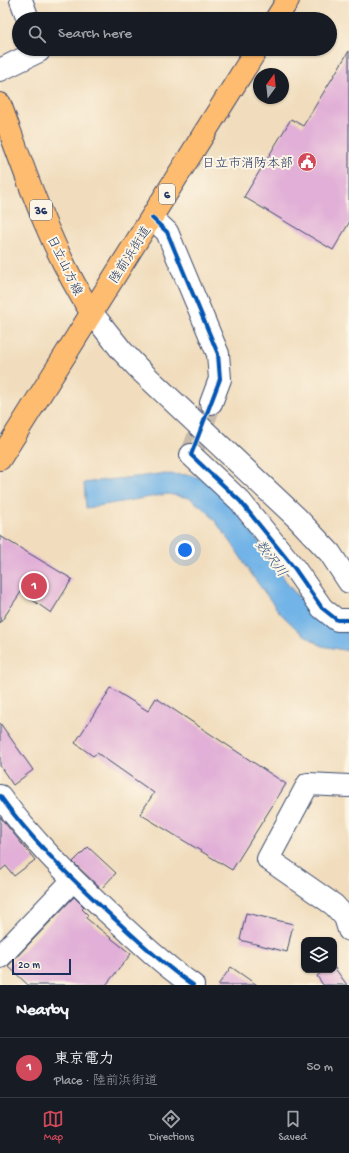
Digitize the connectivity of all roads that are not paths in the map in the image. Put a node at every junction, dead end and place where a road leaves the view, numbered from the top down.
1 (21, 0) edge
2 (288, 0) edge
3 (25, 12) edge
4 (280, 12) edge
5 (29, 56) edge
6 (253, 56) edge
7 (0, 70) edge
8 (0, 104) edge
9 (152, 218) junction
10 (91, 312) junction
11 (211, 403) tunnel mouth
12 (191, 455) dead end
13 (0, 460) edge
14 (349, 582) edge
15 (349, 620) edge
16 (349, 786) edge
17 (0, 796) edge
18 (73, 880) junction
19 (349, 930) edge
20 (0, 957) edge
21 (193, 985) edge

1 - 3 street
2 - 4 main road
5 - 7 street
6 - 9 main road, 陸前浜街道 / 6
8 - 10 main road, 日立山方線 / 36
9 - 10 main road, 陸前浜街道 / 6
9 - 11 street
10 - 13 main road, 陸前浜街道 / 6
10 - 14 street
12 - 15 street
16 - 19 street
17 - 18 street
18 - 20 street
18 - 21 street

